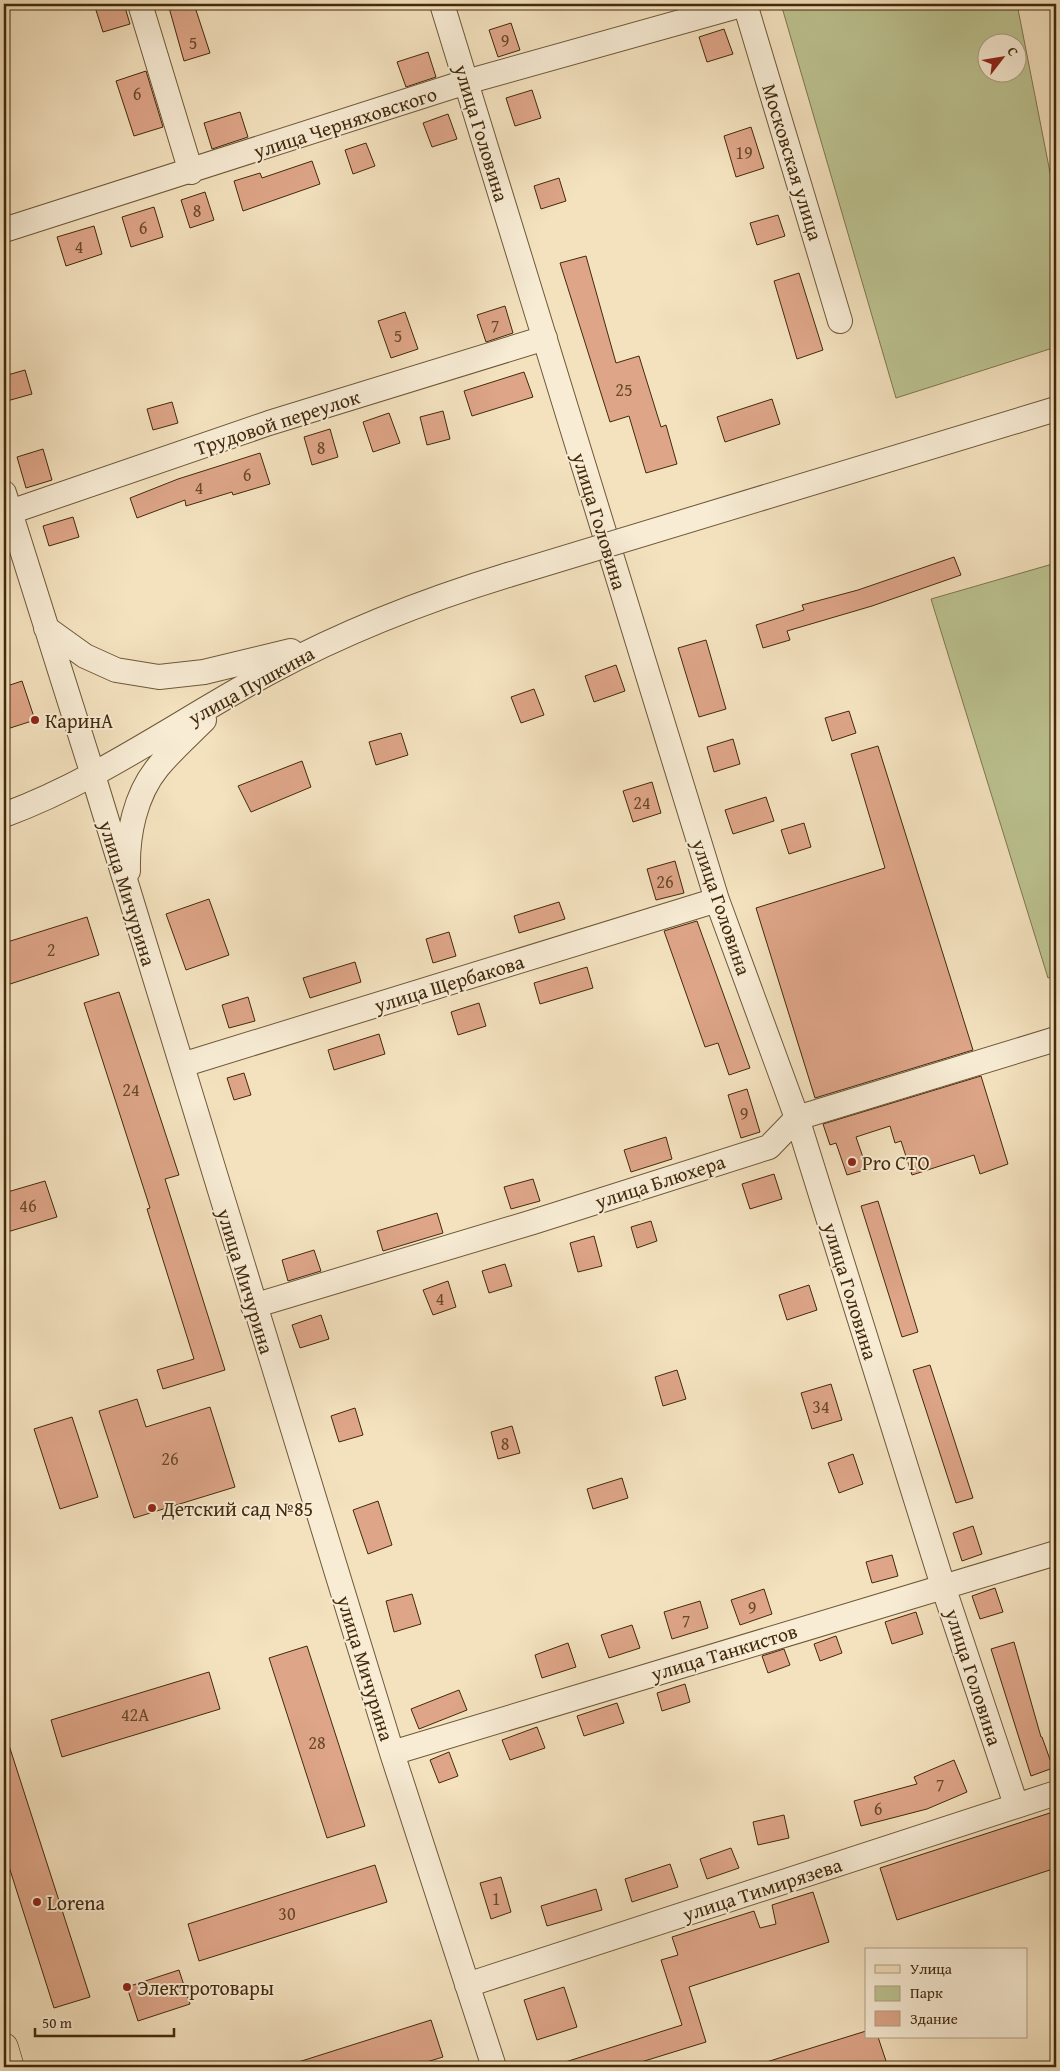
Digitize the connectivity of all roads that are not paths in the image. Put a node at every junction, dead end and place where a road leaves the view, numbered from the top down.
1 (140, 4) edge
2 (442, 4) edge
3 (745, 4) edge
4 (466, 82) junction
5 (191, 172) junction
6 (4, 230) edge
7 (840, 321) dead end
8 (545, 338) junction
9 (1056, 409) edge
10 (7, 502) edge
11 (46, 628) junction
12 (327, 643) junction
13 (228, 696) junction
14 (93, 775) junction
15 (4, 815) edge
16 (129, 898) junction
17 (717, 900) junction
18 (1056, 1039) edge
19 (182, 1065) junction
20 (797, 1118) junction
21 (254, 1306) junction
22 (1056, 1553) edge
23 (943, 1586) junction
24 (392, 1753) junction
25 (1056, 1793) edge
26 (1016, 1806) junction
27 (467, 1985) junction
28 (4, 2047) edge
29 (10, 2067) edge
30 (494, 2067) edge

1 - 5 street
2 - 4 street, улица Головина
3 - 4 street, улица Черняховского
3 - 7 street, Московская улица
4 - 5 street, улица Черняховского
4 - 8 street, улица Головина
5 - 6 street, улица Черняховского
8 - 10 street, Трудовой переулок
8 - 17 street, улица Головина
9 - 12 street, улица Пушкина, bridge
10 - 11 street, улица Мичурина
11 - 12 street
11 - 14 street, улица Мичурина
12 - 13 street, улица Пушкина
13 - 14 street, улица Пушкина
13 - 16 street
14 - 15 street, улица Пушкина
14 - 16 street, улица Мичурина
16 - 19 street, улица Мичурина
17 - 19 street, улица Щербакова
17 - 20 street, улица Головина
18 - 20 street, улица Блюхера
19 - 21 street, улица Мичурина
20 - 21 street, улица Блюхера
20 - 23 street, улица Головина
21 - 24 street, улица Мичурина
22 - 23 street, улица Танкистов
23 - 24 street, улица Танкистов
23 - 26 street, улица Головина
24 - 27 street, улица Мичурина
25 - 26 street, улица Тимирязева
26 - 27 street, улица Тимирязева
27 - 30 street, улица Мичурина
28 - 29 main road

